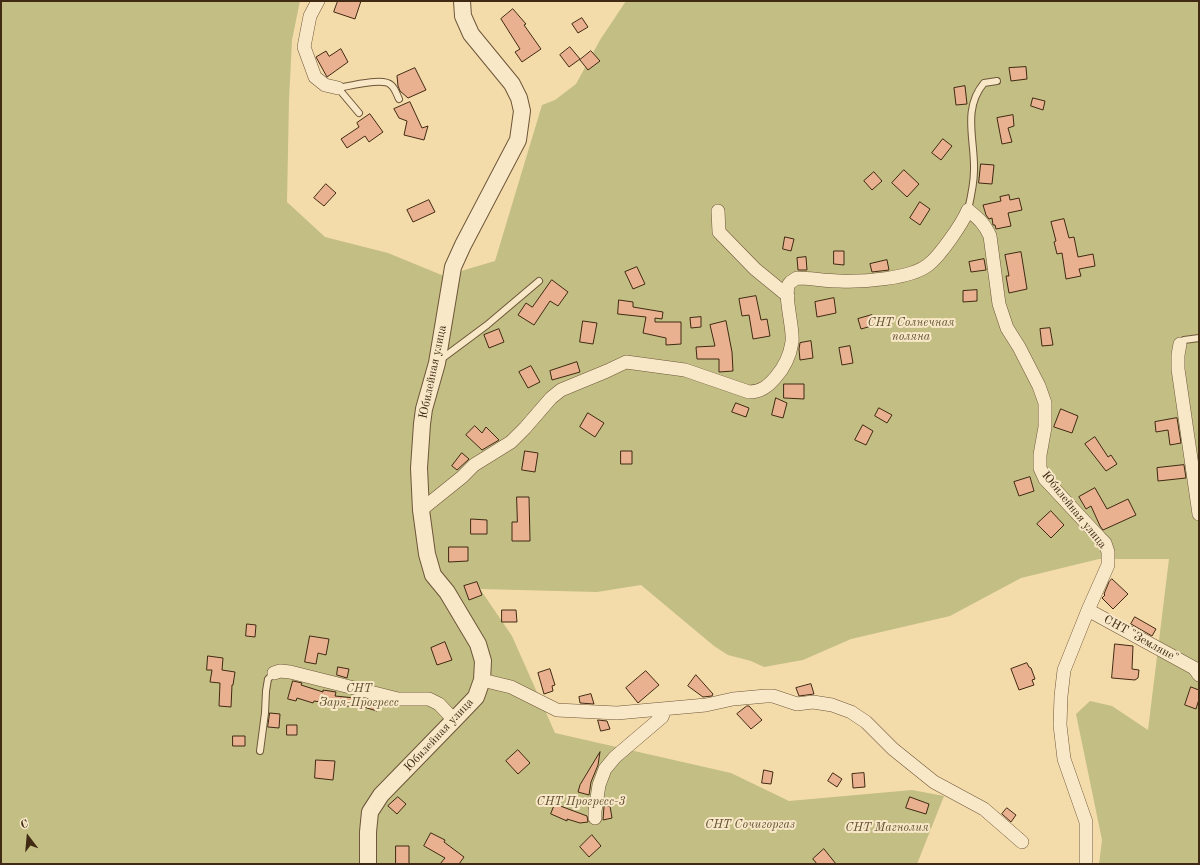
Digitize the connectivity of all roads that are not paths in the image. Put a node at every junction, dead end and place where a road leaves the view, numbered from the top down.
1 (318, 1) edge
2 (462, 1) edge
3 (997, 81) dead end
4 (338, 88) junction
5 (399, 99) dead end
6 (359, 112) dead end
7 (968, 210) junction
8 (718, 211) dead end
9 (539, 281) dead end
10 (788, 296) junction
11 (1199, 338) edge
12 (1180, 344) joint
13 (437, 363) junction
14 (421, 510) junction
15 (1199, 514) edge
16 (1088, 610) junction
17 (1197, 668) edge
18 (274, 673) joint
19 (482, 680) junction
20 (665, 709) junction
21 (454, 720) junction
22 (260, 751) dead end
23 (596, 818) dead end
24 (1022, 842) dead end
25 (368, 864) edge
26 (1086, 864) edge

1 - 4 street
2 - 13 street, Юбилейная улица
3 - 7 lane
4 - 5 lane
4 - 6 lane
7 - 10 street
7 - 16 street, Юбилейная улица
8 - 10 street
9 - 13 lane
10 - 14 street
11 - 12 lane
12 - 15 street
13 - 14 street, Юбилейная улица
14 - 19 street, Юбилейная улица
16 - 17 street, СНТ "Земляне"
16 - 26 street, Юбилейная улица
18 - 21 street
18 - 22 lane
19 - 20 street
19 - 21 street, Юбилейная улица
20 - 23 street
20 - 24 street
21 - 25 street, Юбилейная улица

